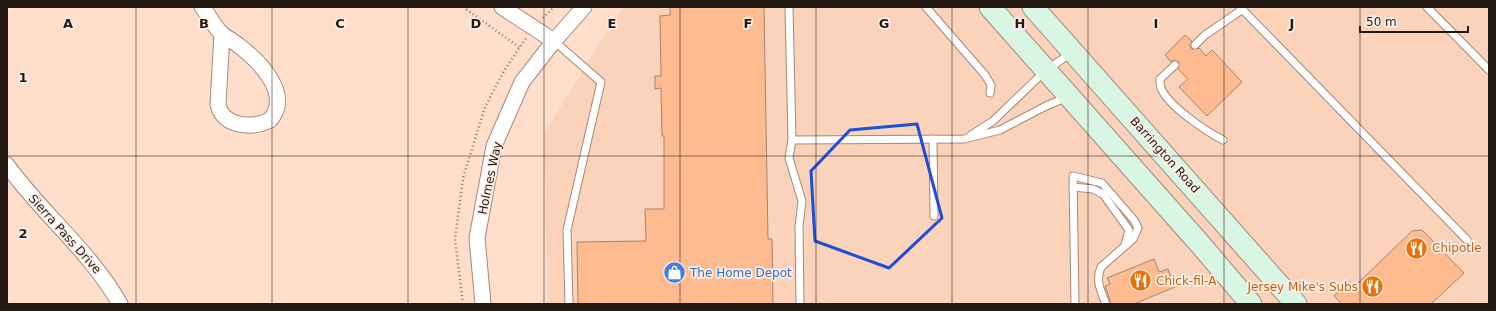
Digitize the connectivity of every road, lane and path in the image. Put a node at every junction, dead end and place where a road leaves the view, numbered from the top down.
1 (202, 7) edge
2 (463, 7) edge
3 (502, 7) edge
4 (584, 7) edge
5 (789, 7) edge
6 (926, 7) edge
7 (990, 7) edge
8 (1034, 7) edge
9 (1427, 7) edge
10 (1241, 8) edge
11 (222, 34) junction
12 (554, 41) junction
13 (1196, 45) dead end
14 (519, 47) dead end
15 (1073, 51) junction
16 (1175, 65) dead end
17 (1489, 70) edge
18 (1045, 71) junction
19 (990, 93) dead end
20 (1068, 97) junction
21 (933, 139) junction
22 (964, 139) junction
23 (792, 140) junction
24 (1223, 140) dead end
25 (7, 165) edge
26 (1073, 187) junction
27 (934, 216) dead end
28 (1467, 240) dead end
29 (1125, 246) junction
30 (120, 304) edge
31 (483, 304) edge
32 (569, 304) edge
33 (800, 304) edge
34 (1075, 304) edge
35 (1106, 304) edge
36 (1251, 304) edge
37 (1296, 304) edge

1 - 11 street
2 - 14 path
3 - 12 street
4 - 12 street, Holmes Way
5 - 23 lane
6 - 19 lane
7 - 18 main road
8 - 15 main road, Barrington Road
9 - 17 lane
10 - 13 lane
10 - 28 lane
11 - 11 street
12 - 31 street, Holmes Way
12 - 32 lane
15 - 18 lane
15 - 37 main road, Barrington Road
16 - 24 lane
18 - 20 main road
18 - 22 lane
20 - 22 lane
20 - 36 main road
21 - 22 lane
21 - 23 lane
21 - 27 lane
23 - 33 lane
25 - 30 street, Sierra Pass Drive
26 - 29 lane
26 - 29 lane
26 - 34 lane
29 - 35 lane

